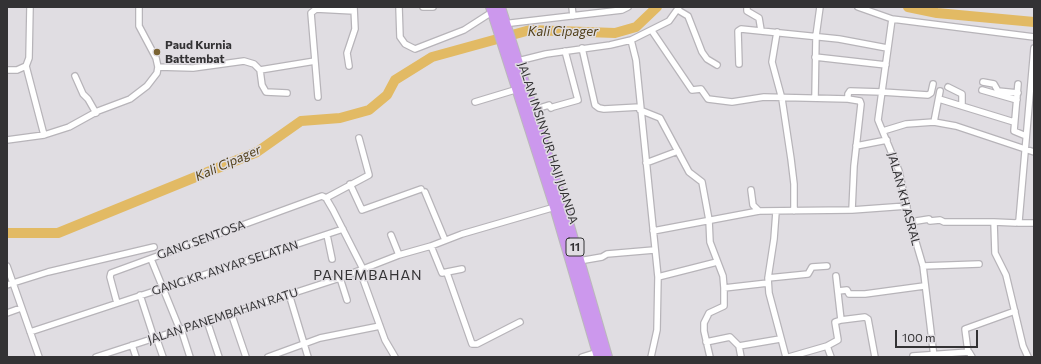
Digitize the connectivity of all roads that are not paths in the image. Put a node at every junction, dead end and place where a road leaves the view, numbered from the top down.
1 (30, 7) edge
2 (139, 7) edge
3 (399, 7) edge
4 (423, 7) edge
5 (433, 7) edge
6 (572, 7) edge
7 (628, 7) edge
8 (747, 7) edge
9 (820, 7) edge
10 (858, 7) edge
11 (495, 9) edge
12 (678, 9) edge
13 (354, 13) edge
14 (573, 16) junction
15 (892, 19) junction
16 (505, 23) junction
17 (652, 30) junction
18 (761, 30) junction
19 (777, 32) junction
20 (816, 36) junction
21 (1034, 37) edge
22 (631, 40) junction
23 (509, 48) junction
24 (582, 48) junction
25 (887, 48) junction
26 (1034, 48) edge
27 (565, 50) junction
28 (815, 58) junction
29 (518, 60) junction
30 (315, 61) junction
31 (738, 64) dead end
32 (717, 65) dead end
33 (886, 65) junction
34 (26, 66) junction
35 (348, 66) dead end
36 (158, 67) junction
37 (7, 70) edge
38 (260, 70) junction
39 (75, 76) dead end
40 (983, 82) dead end
41 (933, 84) dead end
42 (994, 84) junction
43 (1018, 84) dead end
44 (948, 87) dead end
45 (518, 89) junction
46 (982, 90) dead end
47 (882, 92) junction
48 (940, 92) dead end
49 (287, 93) dead end
50 (993, 93) junction
51 (1018, 93) junction
52 (318, 97) dead end
53 (782, 98) junction
54 (815, 98) junction
55 (848, 99) junction
56 (939, 99) junction
57 (1017, 100) junction
58 (475, 102) dead end
59 (962, 106) junction
60 (640, 108) junction
61 (533, 110) junction
62 (96, 113) junction
63 (934, 122) junction
64 (1014, 122) junction
65 (883, 131) junction
66 (44, 135) junction
67 (1026, 136) junction
68 (359, 138) dead end
69 (538, 138) junction
70 (7, 140) edge
71 (887, 140) junction
72 (856, 146) junction
73 (1025, 149) junction
74 (678, 151) junction
75 (1034, 152) edge
76 (646, 163) junction
77 (350, 184) junction
78 (751, 190) dead end
79 (324, 197) junction
80 (555, 206) junction
81 (906, 206) junction
82 (852, 210) junction
83 (759, 211) junction
84 (794, 211) junction
85 (776, 212) junction
86 (709, 220) junction
87 (910, 222) junction
88 (994, 222) junction
89 (1018, 223) junction
90 (1034, 223) edge
91 (343, 229) junction
92 (653, 231) junction
93 (327, 234) junction
94 (392, 235) dead end
95 (446, 240) junction
96 (431, 246) junction
97 (154, 247) dead end
98 (654, 250) junction
99 (399, 255) junction
100 (151, 259) junction
101 (332, 259) dead end
102 (579, 261) junction
103 (717, 262) junction
104 (979, 264) dead end
105 (7, 266) edge
106 (827, 266) dead end
107 (923, 266) junction
108 (462, 269) dead end
109 (361, 270) junction
110 (447, 273) junction
111 (580, 274) junction
112 (836, 276) dead end
113 (658, 277) junction
114 (340, 278) junction
115 (768, 280) junction
116 (10, 284) edge
117 (924, 286) junction
118 (164, 287) junction
119 (724, 288) junction
120 (838, 291) junction
121 (289, 294) junction
122 (140, 295) junction
123 (347, 300) dead end
124 (117, 303) junction
125 (22, 308) junction
126 (1015, 311) junction
127 (7, 313) edge
128 (231, 313) junction
129 (841, 320) junction
130 (207, 321) junction
131 (520, 322) dead end
132 (380, 326) junction
133 (181, 330) junction
134 (30, 332) junction
135 (155, 338) junction
136 (780, 339) junction
137 (706, 342) junction
138 (132, 345) junction
139 (304, 345) junction
140 (739, 346) junction
141 (827, 346) junction
142 (968, 352) junction
143 (108, 355) edge
144 (601, 355) edge
145 (710, 356) edge
146 (913, 356) edge
147 (934, 356) edge
148 (39, 357) edge
149 (96, 357) edge
150 (136, 357) edge
151 (163, 357) edge
152 (190, 357) edge
153 (219, 357) edge
154 (246, 357) edge
155 (268, 357) edge
156 (308, 357) edge
157 (394, 357) edge
158 (582, 357) edge
159 (651, 357) edge
160 (702, 357) edge
161 (741, 357) edge
162 (787, 357) edge
163 (831, 357) edge
164 (876, 357) edge
165 (972, 357) edge
166 (1028, 357) edge

1 - 34 street
2 - 36 street
3 - 11 street
4 - 5 street
6 - 14 street
7 - 14 street
8 - 18 street
9 - 20 street
10 - 15 street
11 - 16 highway, JALAN INSINYUR HAJI JUANDA / 11
12 - 17 street
12 - 32 street
13 - 30 street
13 - 35 street
14 - 16 street
15 - 21 street
15 - 25 street, JALAN KH ASRAL
16 - 23 highway, JALAN INSINYUR HAJI JUANDA / 11
17 - 22 street
17 - 53 street
18 - 19 street
18 - 31 street
19 - 20 street
19 - 53 street
20 - 25 street
20 - 28 street
22 - 24 street
22 - 60 street
23 - 29 highway, JALAN INSINYUR HAJI JUANDA / 11
23 - 45 highway, JALAN INSINYUR HAJI JUANDA / 11
24 - 27 street
24 - 60 street
25 - 33 street, JALAN KH ASRAL
26 - 67 street
27 - 29 street
27 - 61 street
28 - 33 street
28 - 54 street
29 - 61 highway, JALAN INSINYUR HAJI JUANDA / 11
30 - 38 street
30 - 52 street
33 - 47 street, JALAN KH ASRAL
34 - 37 street
34 - 66 street
36 - 38 street
36 - 62 street
38 - 49 street
39 - 62 street
40 - 42 street
41 - 47 street
42 - 50 street
42 - 51 street
43 - 51 street
44 - 59 street
45 - 58 street
45 - 69 highway, JALAN INSINYUR HAJI JUANDA / 11
46 - 50 street
47 - 55 street
47 - 65 street, JALAN KH ASRAL
48 - 56 street
50 - 57 street
51 - 57 street
53 - 54 street
53 - 84 street
54 - 55 street
55 - 72 street
56 - 59 street
56 - 63 street
57 - 64 street
59 - 64 street
60 - 74 street
60 - 76 street
61 - 69 highway, JALAN INSINYUR HAJI JUANDA / 11
62 - 66 street
63 - 65 street
63 - 73 street
64 - 67 street
65 - 71 street, JALAN KH ASRAL
66 - 70 street
67 - 73 street
68 - 77 street, GANG SENTOSA
69 - 80 highway, JALAN INSINYUR HAJI JUANDA / 11
69 - 102 highway, JALAN INSINYUR HAJI JUANDA / 11
71 - 72 street
71 - 81 street, JALAN KH ASRAL
72 - 82 street
73 - 75 street
73 - 89 street
74 - 76 street
74 - 86 street
76 - 92 street
77 - 79 street, GANG SENTOSA
77 - 95 street
78 - 83 street
79 - 91 street
79 - 100 street, GANG SENTOSA
80 - 95 street, JALAN PANEMBAHAN RATU
80 - 111 highway, JALAN INSINYUR HAJI JUANDA / 11
81 - 82 street
81 - 87 street, JALAN KH ASRAL
82 - 84 street
83 - 85 street
83 - 86 street
84 - 85 street
85 - 115 street
86 - 92 street
86 - 103 street
87 - 88 street
87 - 107 street, JALAN KH ASRAL
88 - 89 street
88 - 126 street
89 - 90 street
91 - 93 street, GANG KR. ANYAR SELATAN
91 - 109 street
92 - 98 street
93 - 101 street
93 - 118 street, GANG KR. ANYAR SELATAN
94 - 99 street
95 - 96 street, JALAN PANEMBAHAN RATU
96 - 99 street, JALAN PANEMBAHAN RATU
96 - 110 street
97 - 116 street
98 - 102 street
98 - 113 street
99 - 109 street, JALAN PANEMBAHAN RATU
100 - 118 street
100 - 124 street, GANG SENTOSA
102 - 111 highway, JALAN INSINYUR HAJI JUANDA / 11
103 - 113 street
103 - 119 street
104 - 107 street
105 - 116 street
106 - 115 street
107 - 117 street, JALAN KH ASRAL
108 - 110 street
109 - 114 street, JALAN PANEMBAHAN RATU
109 - 132 street
110 - 131 street
111 - 144 highway, JALAN INSINYUR HAJI JUANDA / 11
112 - 120 street
113 - 159 street
114 - 121 street, JALAN PANEMBAHAN RATU
114 - 123 street
115 - 119 street
115 - 136 street
116 - 125 street
117 - 120 street
117 - 147 street, JALAN KH ASRAL
118 - 122 street, GANG KR. ANYAR SELATAN
118 - 133 street
119 - 137 street
120 - 129 street
121 - 128 street, JALAN PANEMBAHAN RATU
121 - 139 street
122 - 124 street, GANG KR. ANYAR SELATAN
122 - 135 street
124 - 134 street, GANG KR. ANYAR SELATAN
125 - 127 street
125 - 134 street
126 - 142 street
126 - 166 street
128 - 130 street, JALAN PANEMBAHAN RATU
128 - 154 street
129 - 141 street
129 - 164 street
130 - 133 street, JALAN PANEMBAHAN RATU
130 - 153 street
132 - 139 street
132 - 157 street
133 - 135 street, JALAN PANEMBAHAN RATU
133 - 152 street
134 - 148 street
135 - 138 street, JALAN PANEMBAHAN RATU
135 - 151 street
136 - 140 street
136 - 162 street
137 - 140 street
137 - 145 street
138 - 143 street, JALAN PANEMBAHAN RATU
138 - 150 street
139 - 155 street
139 - 156 street
140 - 161 street
141 - 162 street
141 - 163 street
142 - 147 street
142 - 165 street
143 - 149 street, JALAN PANEMBAHAN RATU
144 - 158 street
145 - 160 street
146 - 147 street

